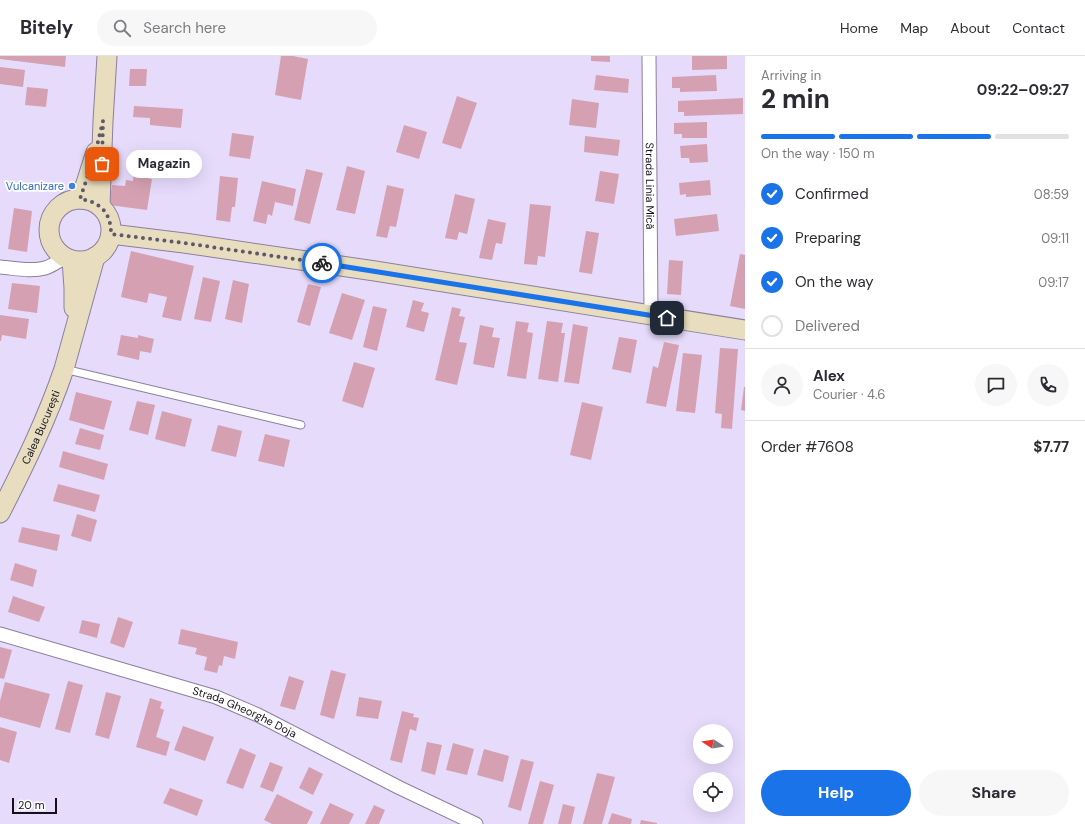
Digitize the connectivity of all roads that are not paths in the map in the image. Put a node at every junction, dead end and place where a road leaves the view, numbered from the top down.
1 (107, 56) edge
2 (650, 56) edge
3 (103, 121) junction
4 (80, 199) junction
5 (100, 206) junction
6 (111, 234) junction
7 (95, 257) junction
8 (69, 259) junction
9 (0, 267) edge
10 (651, 315) junction
11 (745, 330) edge
12 (72, 338) junction
13 (64, 369) junction
14 (301, 425) dead end
15 (0, 513) edge
16 (0, 634) edge
17 (476, 824) edge

1 - 3 main road
2 - 10 street, Strada Linia Mică
3 - 4 main road
3 - 5 main road
4 - 5 main road
4 - 8 main road
5 - 6 main road
6 - 7 main road
6 - 10 main road
7 - 8 main road
7 - 12 main road, Calea București
8 - 9 street
8 - 12 main road, Calea București
10 - 11 main road
12 - 13 main road, Calea București
13 - 14 lane
13 - 15 main road, Calea București
16 - 17 street, Strada Gheorghe Doja

